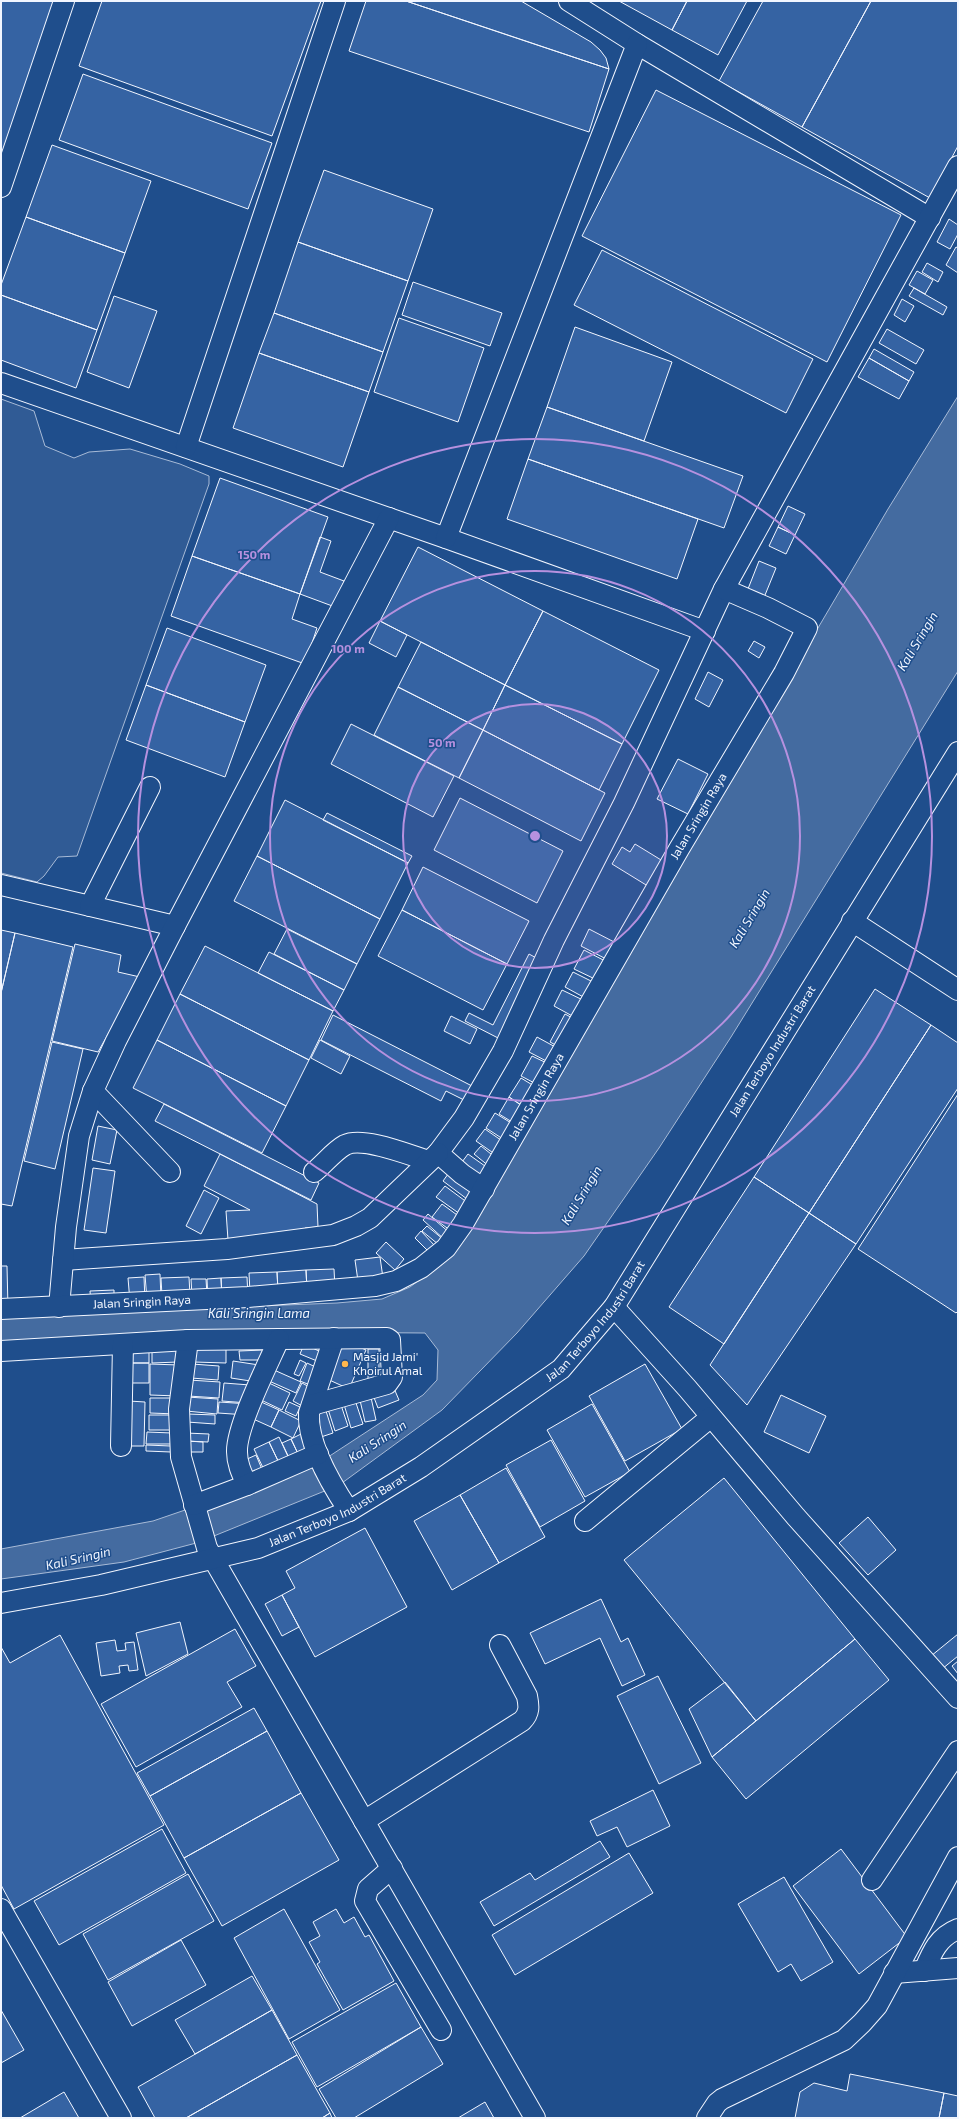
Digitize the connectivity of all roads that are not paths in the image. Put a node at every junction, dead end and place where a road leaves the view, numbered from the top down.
1 (64, 1) edge
2 (335, 1) edge
3 (569, 1) edge
4 (637, 44) junction
5 (958, 166) edge
6 (1, 187) edge
7 (930, 218) junction
8 (1, 383) edge
9 (186, 447) junction
10 (389, 518) junction
11 (446, 538) junction
12 (724, 589) junction
13 (705, 631) junction
14 (958, 752) edge
15 (150, 788) dead end
16 (1, 886) edge
17 (90, 906) junction
18 (852, 921) junction
19 (176, 926) junction
20 (958, 990) edge
21 (92, 1091) junction
22 (433, 1157) junction
23 (170, 1172) dead end
24 (314, 1172) dead end
25 (484, 1188) junction
26 (63, 1260) junction
27 (614, 1306) junction
28 (59, 1307) junction
29 (1, 1309) edge
30 (334, 1338) junction
31 (279, 1339) junction
32 (188, 1340) junction
33 (123, 1344) junction
34 (1, 1351) edge
35 (312, 1406) junction
36 (711, 1417) junction
37 (121, 1446) dead end
38 (318, 1455) junction
39 (247, 1485) junction
40 (346, 1506) junction
41 (194, 1507) junction
42 (585, 1521) dead end
43 (210, 1554) junction
44 (1, 1603) edge
45 (500, 1645) dead end
46 (958, 1698) edge
47 (958, 1751) edge
48 (364, 1821) junction
49 (958, 1857) edge
50 (392, 1868) junction
51 (872, 1880) dead end
52 (1, 1909) edge
53 (958, 1930) edge
54 (958, 1968) edge
55 (924, 1970) junction
56 (894, 1973) junction
57 (441, 2030) dead end
58 (121, 2118) edge
59 (535, 2118) edge
60 (707, 2118) edge

1 - 6 street
2 - 9 street
3 - 4 street
4 - 7 street
4 - 11 street
5 - 7 street
7 - 12 street
8 - 9 street
9 - 10 street
10 - 11 street
10 - 19 street
11 - 13 street
12 - 13 street
12 - 25 street, Jalan Sringin Raya
13 - 22 street
14 - 18 street, Jalan Terboyo Industri Barat
15 - 17 street
16 - 17 street
17 - 19 street
18 - 20 street
18 - 27 street, Jalan Terboyo Industri Barat
19 - 21 street
21 - 23 street
21 - 26 street
22 - 24 street
22 - 25 street
22 - 26 street
25 - 28 street, Jalan Sringin Raya
26 - 28 street
27 - 36 street
27 - 40 street, Jalan Terboyo Industri Barat
28 - 29 street, Jalan Sringin Raya
30 - 31 street
30 - 35 street
30 - 35 street
31 - 32 street
31 - 39 street
32 - 33 street
32 - 41 street
33 - 34 street
33 - 37 street
35 - 38 street
36 - 42 street
36 - 46 street
38 - 39 street
38 - 40 street
39 - 41 street
40 - 43 street, Jalan Terboyo Industri Barat
41 - 43 street
43 - 44 street, Jalan Terboyo Industri Barat
43 - 48 street
45 - 48 street
47 - 51 street
48 - 50 street
49 - 56 street
50 - 57 street
50 - 59 street
52 - 58 street
53 - 55 street
54 - 55 street
55 - 56 street
56 - 60 street

